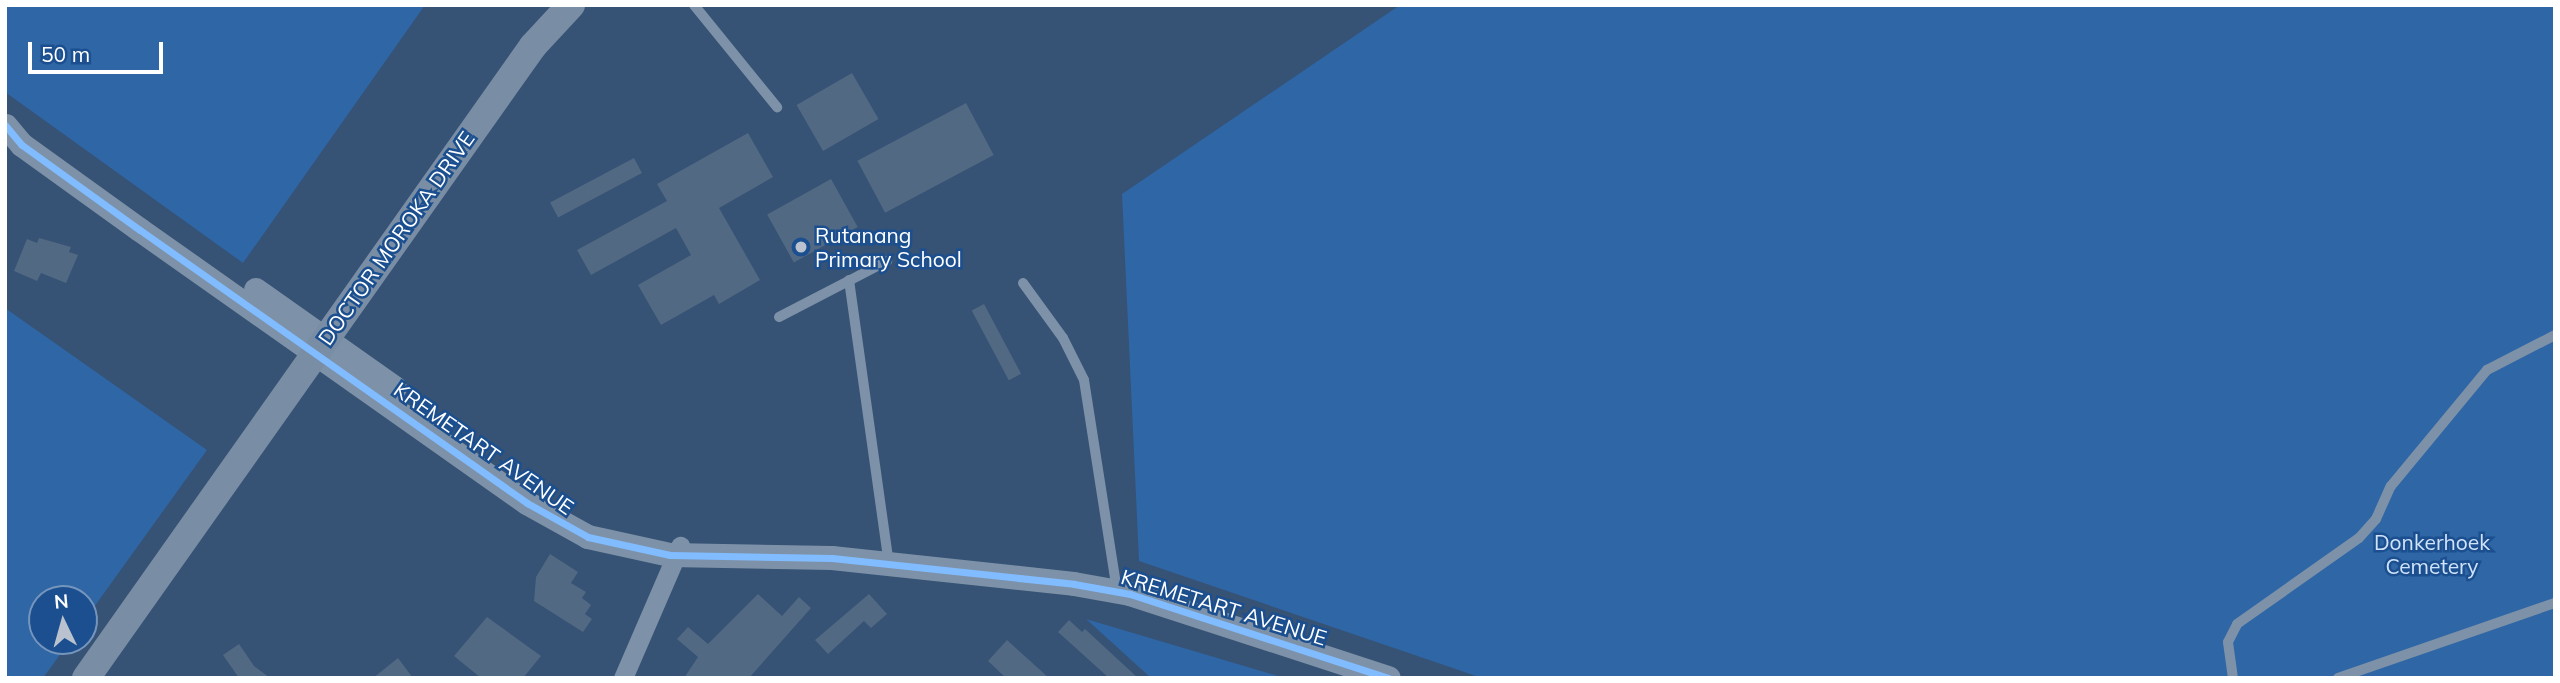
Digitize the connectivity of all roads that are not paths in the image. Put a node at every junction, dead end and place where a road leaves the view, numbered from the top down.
1 (694, 5) edge
2 (570, 8) edge
3 (510, 77) junction
4 (777, 107) dead end
5 (6, 125) edge
6 (442, 152) dead end
7 (423, 180) dead end
8 (887, 261) dead end
9 (378, 264) junction
10 (849, 280) junction
11 (1023, 283) dead end
12 (779, 317) dead end
13 (2555, 335) edge
14 (328, 350) junction
15 (679, 550) junction
16 (889, 564) junction
17 (1118, 591) junction
18 (2555, 603) edge
19 (86, 678) edge
20 (106, 678) edge
21 (623, 678) edge
22 (1390, 678) edge
23 (2233, 678) edge
24 (2338, 678) edge

1 - 4 lane
2 - 3 main road, DOCTOR MOROKA DRIVE
2 - 14 main road, DOCTOR MOROKA DRIVE
3 - 6 lane
3 - 9 main road, DOCTOR MOROKA DRIVE
5 - 14 street, KREMETART AVENUE
7 - 9 lane
8 - 10 lane
9 - 14 main road, DOCTOR MOROKA DRIVE
10 - 12 lane
10 - 16 lane
11 - 17 lane
13 - 23 lane
14 - 15 street, KREMETART AVENUE
14 - 19 main road, DOCTOR MOROKA DRIVE
14 - 20 main road, DOCTOR MOROKA DRIVE
15 - 16 street, KREMETART AVENUE
15 - 21 street
16 - 17 street, KREMETART AVENUE
17 - 22 street, KREMETART AVENUE
18 - 24 lane

